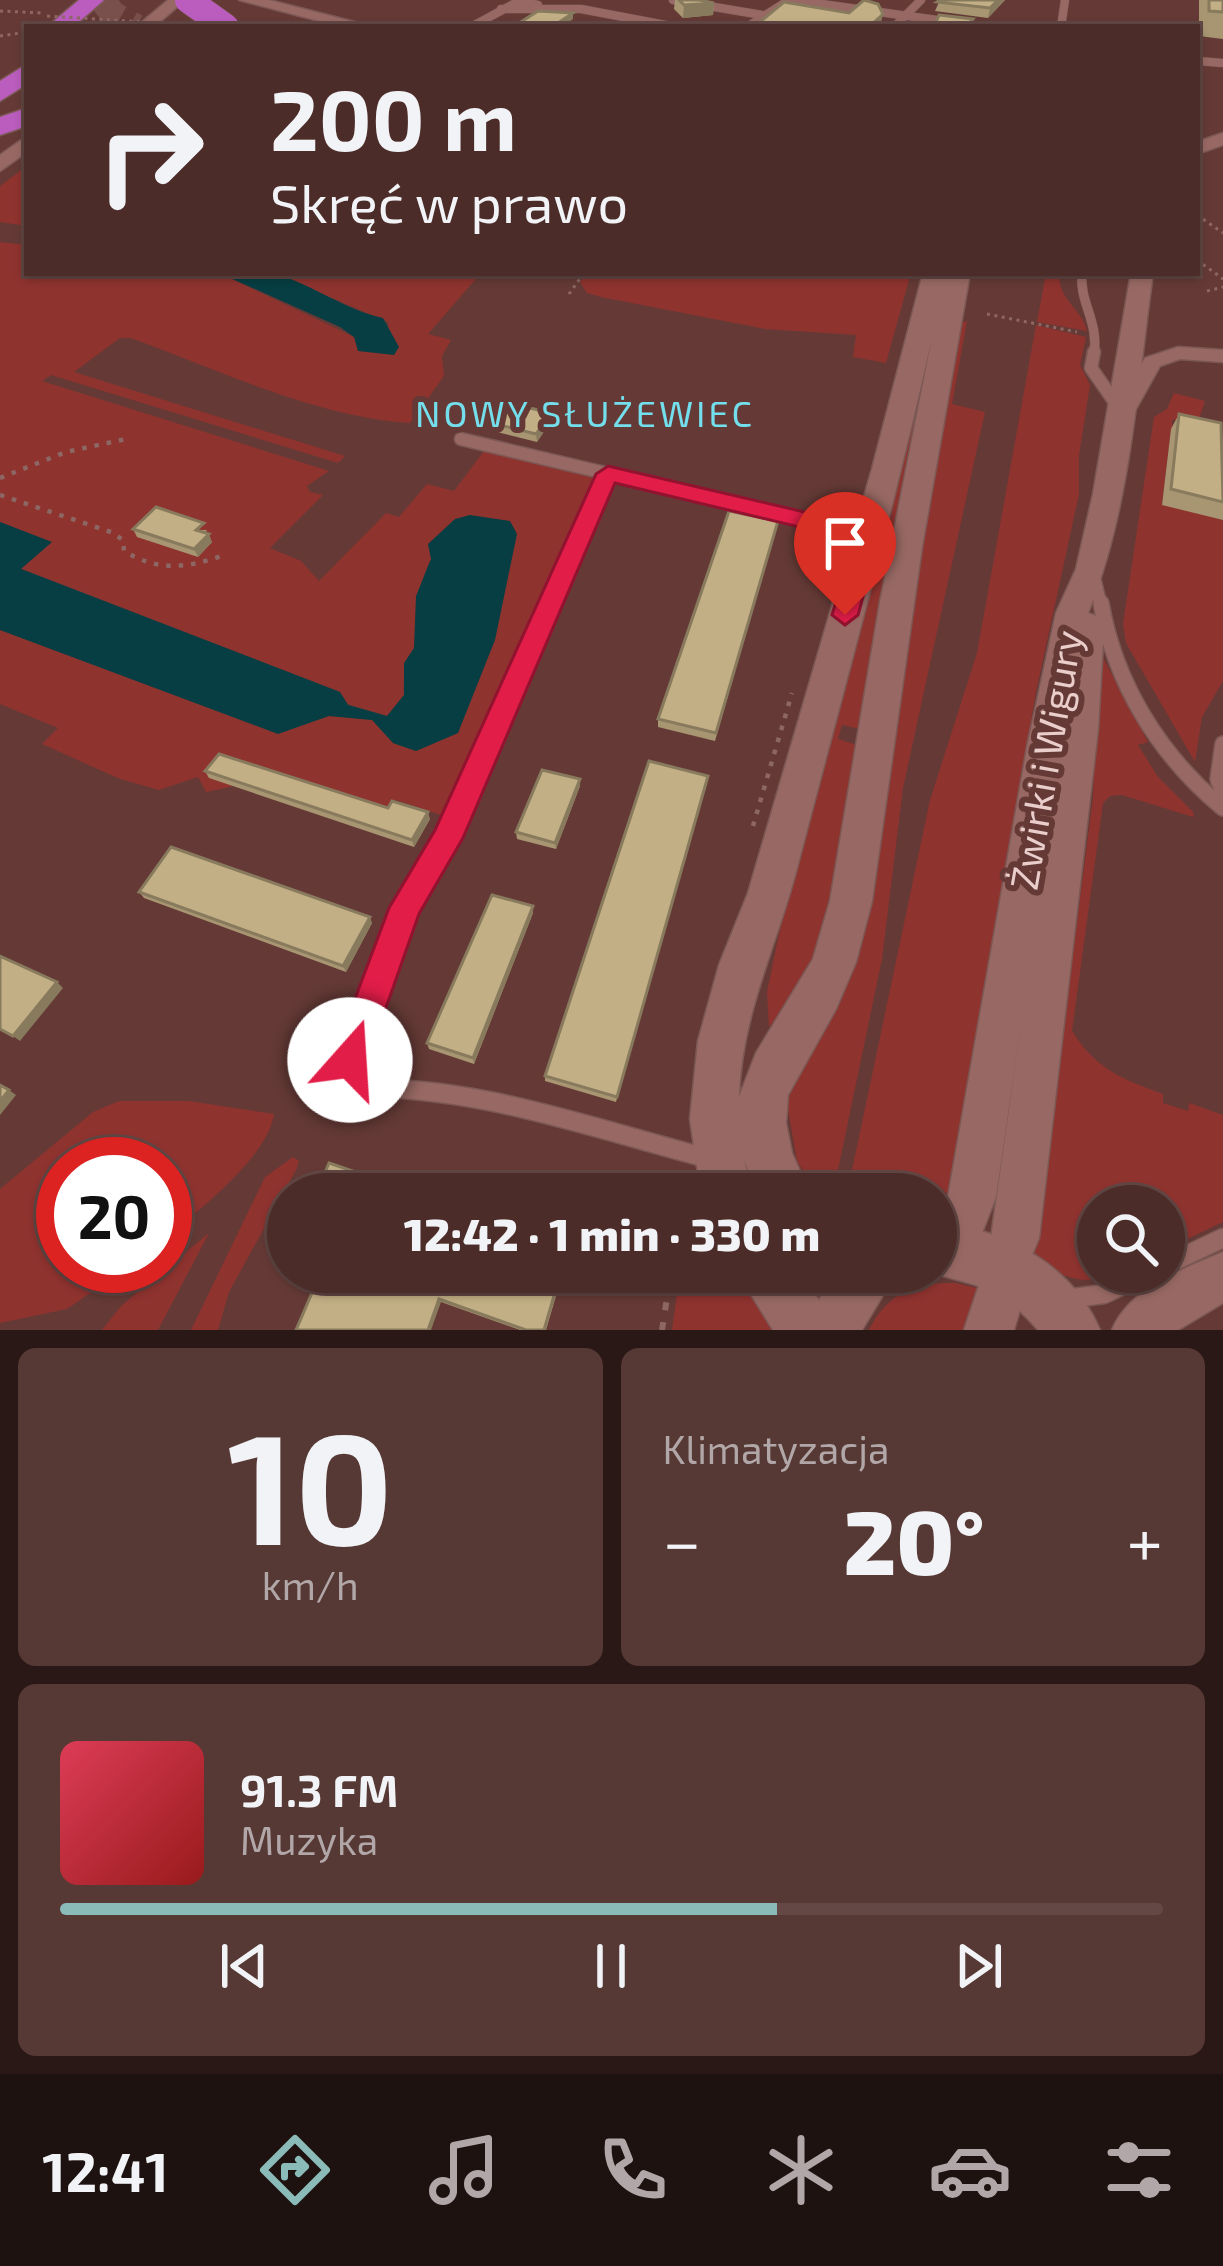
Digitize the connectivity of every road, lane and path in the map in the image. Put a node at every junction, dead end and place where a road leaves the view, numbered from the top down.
1 (93, 0) edge
2 (177, 0) edge
3 (198, 0) edge
4 (595, 0) edge
5 (673, 0) edge
6 (791, 0) edge
7 (921, 0) edge
8 (230, 1) edge
9 (500, 5) edge
10 (555, 8) junction
11 (580, 9) junction
12 (0, 10) edge
13 (122, 10) edge
14 (188, 12) edge
15 (909, 13) junction
16 (762, 15) junction
17 (63, 24) edge
18 (92, 24) edge
19 (148, 24) edge
20 (170, 24) edge
21 (218, 24) edge
22 (349, 24) edge
23 (475, 24) edge
24 (660, 24) edge
25 (751, 24) edge
26 (897, 24) edge
27 (970, 24) edge
28 (21, 48) edge
29 (0, 70) edge
30 (0, 93) edge
31 (24, 122) edge
32 (0, 144) edge
33 (24, 145) edge
34 (0, 165) edge
35 (582, 276) edge
36 (933, 276) edge
37 (957, 276) edge
38 (1082, 276) edge
39 (1141, 276) edge
40 (1223, 287) edge
41 (1207, 290) dead end
42 (568, 294) dead end
43 (987, 314) dead end
44 (1089, 334) dead end
45 (1223, 356) edge
46 (1123, 413) junction
47 (461, 439) dead end
48 (125, 440) dead end
49 (608, 474) junction
50 (0, 478) edge
51 (0, 495) edge
52 (868, 535) junction
53 (224, 555) dead end
54 (1091, 569) junction
55 (1223, 744) edge
56 (1223, 792) edge
57 (1223, 808) edge
58 (711, 1173) edge
59 (722, 1173) edge
60 (777, 1173) edge
61 (957, 1224) edge
62 (1015, 1238) dead end
63 (1223, 1238) edge
64 (957, 1252) edge
65 (1185, 1256) edge
66 (1223, 1277) edge
67 (667, 1293) edge
68 (780, 1293) edge
69 (852, 1293) edge
70 (1106, 1293) edge
71 (1027, 1316) edge
72 (662, 1330) edge
73 (807, 1330) edge
74 (833, 1330) edge
75 (1137, 1330) edge

1 - 17 highway
2 - 19 street
3 - 20 street
4 - 11 lane
5 - 16 lane
6 - 15 lane
6 - 16 lane
7 - 15 lane
8 - 22 main road
9 - 10 lane
9 - 10 lane
9 - 23 lane
10 - 11 lane
11 - 24 lane
12 - 13 path, bridge
13 - 14 path, bridge
13 - 18 highway
14 - 21 highway, bridge
15 - 26 lane
15 - 27 lane
16 - 25 lane
28 - 29 highway
28 - 30 highway
31 - 32 street
33 - 34 street
35 - 42 path
36 - 52 main road
37 - 60 main road
38 - 46 lane
39 - 46 street, Żwirki i Wigury
40 - 41 path
43 - 44 path
45 - 46 street
46 - 54 street, Żwirki i Wigury
47 - 49 lane
48 - 50 path
49 - 52 lane
49 - 58 lane
51 - 53 path
52 - 59 main road
54 - 57 lane
54 - 61 street, Żwirki i Wigury
54 - 62 street, Żwirki i Wigury
55 - 56 lane
63 - 65 lane
64 - 71 main road
66 - 75 street
67 - 72 path
68 - 73 main road
69 - 74 main road
70 - 71 lane

